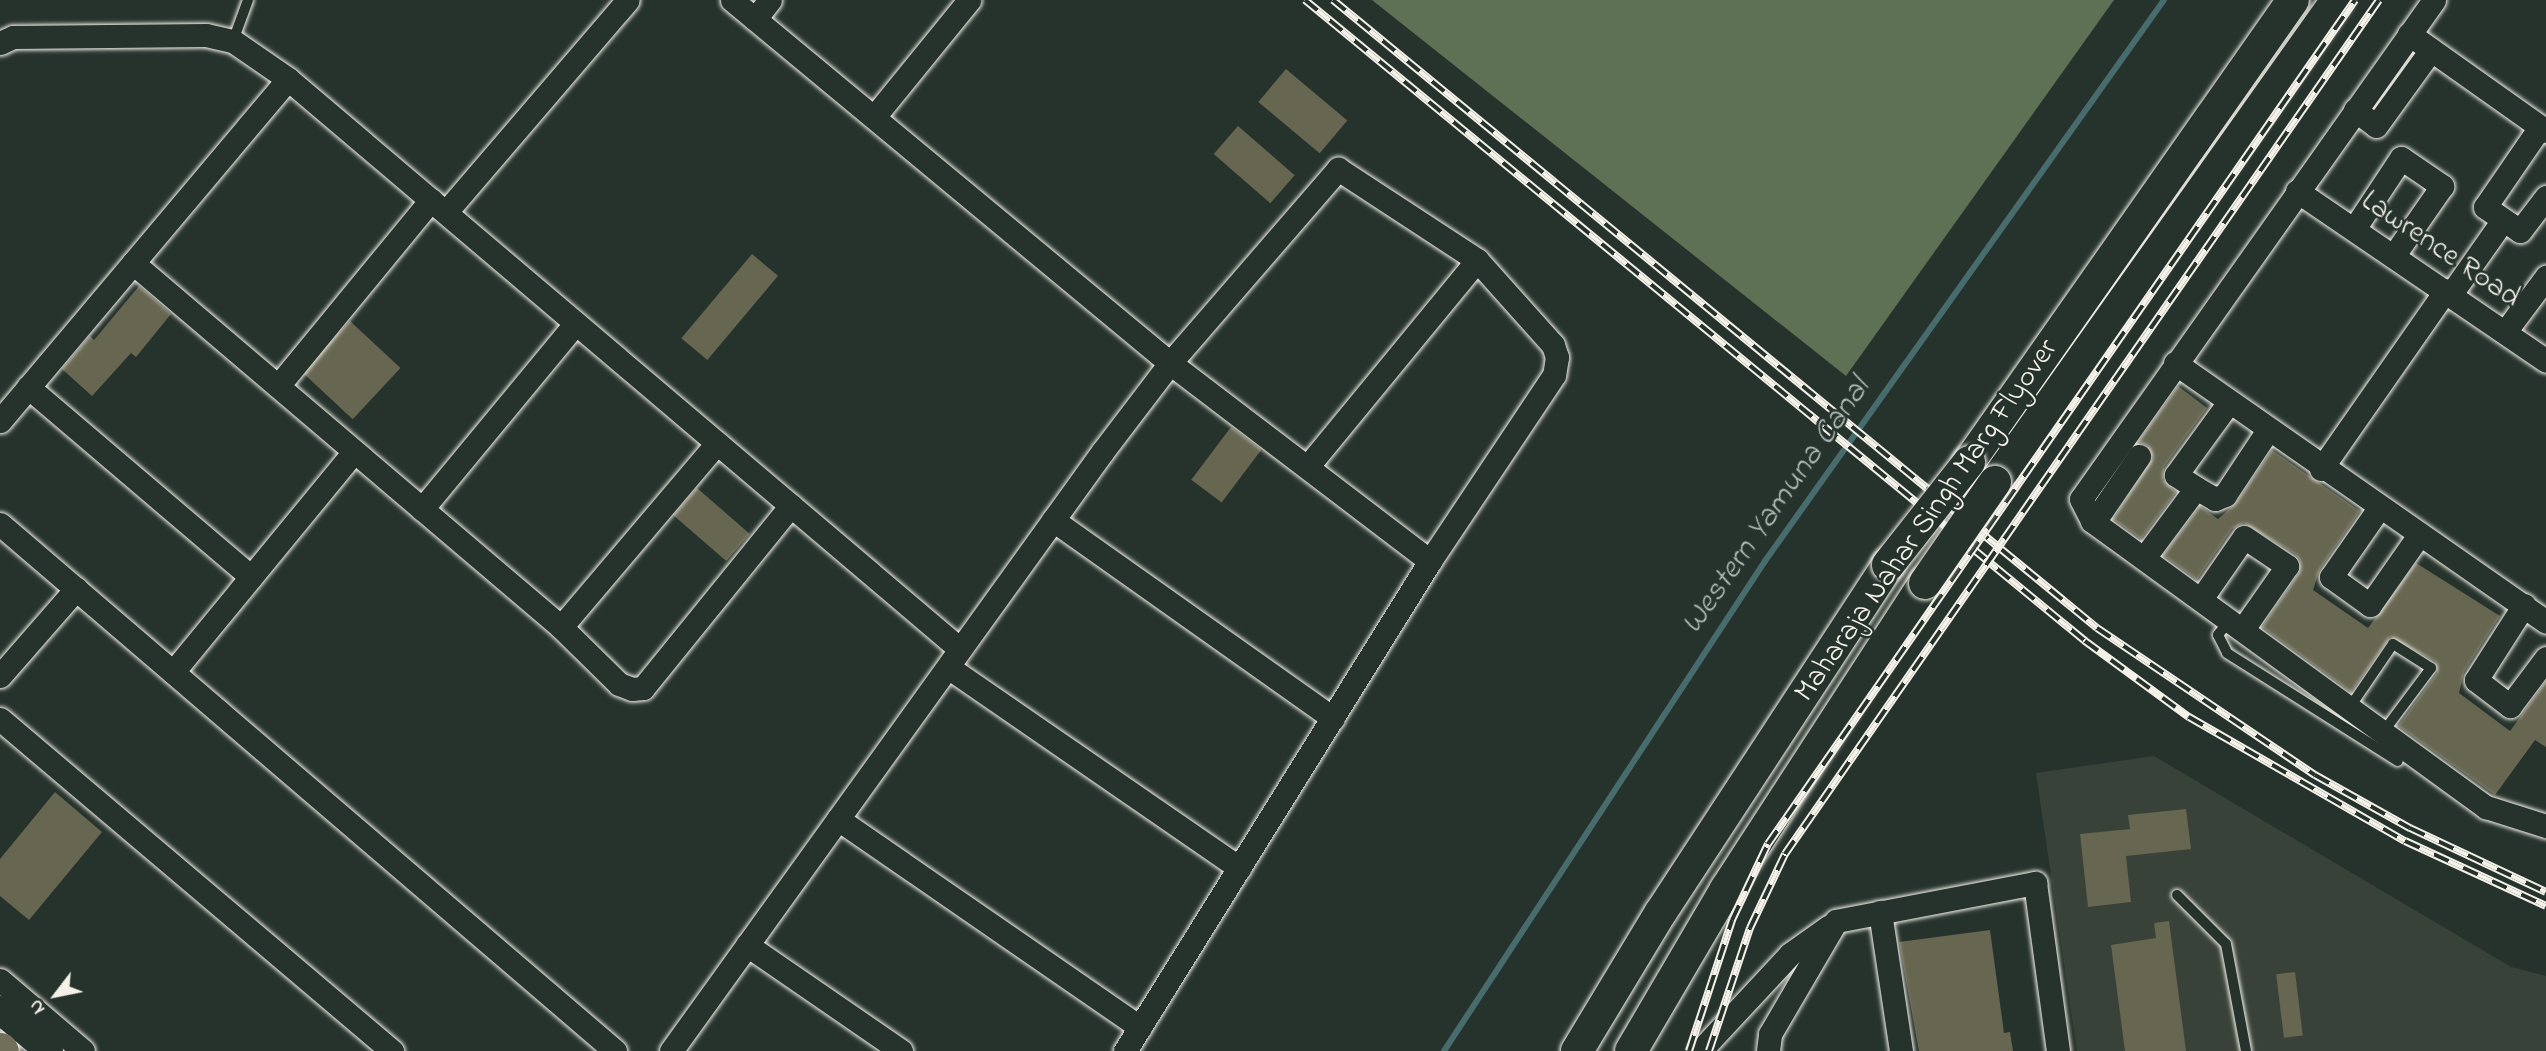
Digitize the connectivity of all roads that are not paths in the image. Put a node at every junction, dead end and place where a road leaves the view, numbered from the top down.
1 (248, 0) edge
2 (628, 0) edge
3 (732, 0) edge
4 (770, 0) edge
5 (969, 0) edge
6 (2293, 0) edge
7 (2337, 0) edge
8 (2434, 0) edge
9 (755, 19) junction
10 (2409, 34) junction
11 (2, 37) edge
12 (233, 41) junction
13 (2431, 50) junction
14 (288, 79) junction
15 (2355, 110) junction
16 (874, 117) junction
17 (2543, 129) edge
18 (2297, 191) junction
19 (2546, 197) edge
20 (438, 206) junction
21 (2502, 220) junction
22 (2354, 229) junction
23 (2394, 256) junction
24 (1477, 260) junction
25 (133, 263) junction
26 (2546, 277) edge
27 (2448, 292) junction
28 (576, 323) junction
29 (2505, 332) junction
30 (2545, 360) edge
31 (1170, 363) junction
32 (2175, 363) junction
33 (278, 386) junction
34 (29, 387) junction
35 (2229, 401) junction
36 (0, 421) edge
37 (2268, 430) junction
38 (717, 443) junction
39 (354, 452) junction
40 (2139, 456) dead end
41 (1308, 466) junction
42 (2321, 469) junction
43 (2196, 488) junction
44 (790, 505) junction
45 (2379, 508) junction
46 (422, 509) junction
47 (1053, 520) junction
48 (2094, 522) junction
49 (0, 524) edge
50 (2419, 534) junction
51 (2144, 558) junction
52 (1430, 561) junction
53 (251, 577) junction
54 (76, 589) junction
55 (2201, 599) junction
56 (2524, 605) junction
57 (2546, 622) edge
58 (2236, 624) junction
59 (561, 627) junction
60 (954, 658) junction
61 (2546, 658) edge
62 (173, 672) junction
63 (0, 676) edge
64 (2350, 707) junction
65 (1333, 718) junction
66 (0, 719) edge
67 (2378, 739) junction
68 (2398, 761) dead end
69 (838, 819) junction
70 (2546, 826) edge
71 (1239, 868) junction
72 (2177, 895) dead end
73 (1880, 912) junction
74 (1836, 921) junction
75 (747, 945) junction
76 (0, 980) edge
77 (0, 1010) edge
78 (1140, 1027) junction
79 (49, 1051) edge
80 (83, 1051) edge
81 (392, 1051) edge
82 (615, 1051) edge
83 (671, 1051) edge
84 (901, 1051) edge
85 (1125, 1051) edge
86 (1577, 1051) edge
87 (1631, 1051) edge
88 (1700, 1051) edge
89 (1768, 1051) edge
90 (1901, 1051) edge
91 (2058, 1051) edge
92 (2246, 1051) edge

1 - 12 lane
2 - 20 street
3 - 9 street
4 - 9 street
5 - 16 street
6 - 86 main road, Maharaja Nahar Singh Marg Flyover, bridge
7 - 87 main road, Maharaja Nahar Singh Marg Flyover, bridge
8 - 10 street
9 - 16 street
10 - 13 street
10 - 15 street
11 - 12 street
12 - 14 street
13 - 15 street
13 - 17 street
14 - 20 street
14 - 25 street
15 - 18 street
16 - 31 street
17 - 21 street
18 - 22 street, Lawrence Road
18 - 32 street
19 - 21 street
20 - 28 street
20 - 33 street
21 - 27 street
22 - 23 street, Lawrence Road
22 - 23 street
23 - 27 street, Lawrence Road
24 - 31 street
24 - 41 street
24 - 52 street
25 - 33 street
25 - 34 street
26 - 29 street
27 - 29 street, Lawrence Road
27 - 42 street
28 - 38 street
28 - 46 street
29 - 30 street, Lawrence Road
31 - 41 street
31 - 47 street
32 - 35 street
32 - 48 street
33 - 39 street
34 - 36 street
34 - 53 street
35 - 37 street
35 - 43 street
37 - 42 street
37 - 43 street
38 - 44 street
38 - 59 street
39 - 46 street
39 - 53 street
40 - 48 street
41 - 52 street
42 - 45 street
43 - 51 street
44 - 59 street
44 - 60 street
45 - 50 street
45 - 50 street
46 - 59 street
47 - 60 street
47 - 65 street
48 - 51 street
49 - 54 street
50 - 56 street
51 - 55 street
52 - 65 street
53 - 62 street
54 - 62 street
54 - 63 street
55 - 58 street
55 - 58 street
56 - 57 street
56 - 61 street
58 - 64 street
58 - 67 lane
60 - 69 street
60 - 71 street
62 - 82 street
64 - 67 street
64 - 67 lane
65 - 71 street
66 - 81 street
67 - 68 lane
67 - 70 street
69 - 75 street
69 - 78 street
71 - 78 street
72 - 92 lane
73 - 74 street
73 - 90 street
73 - 91 street
74 - 88 street
74 - 89 street
75 - 83 street
75 - 84 street
76 - 80 street
77 - 79 street
78 - 85 street

